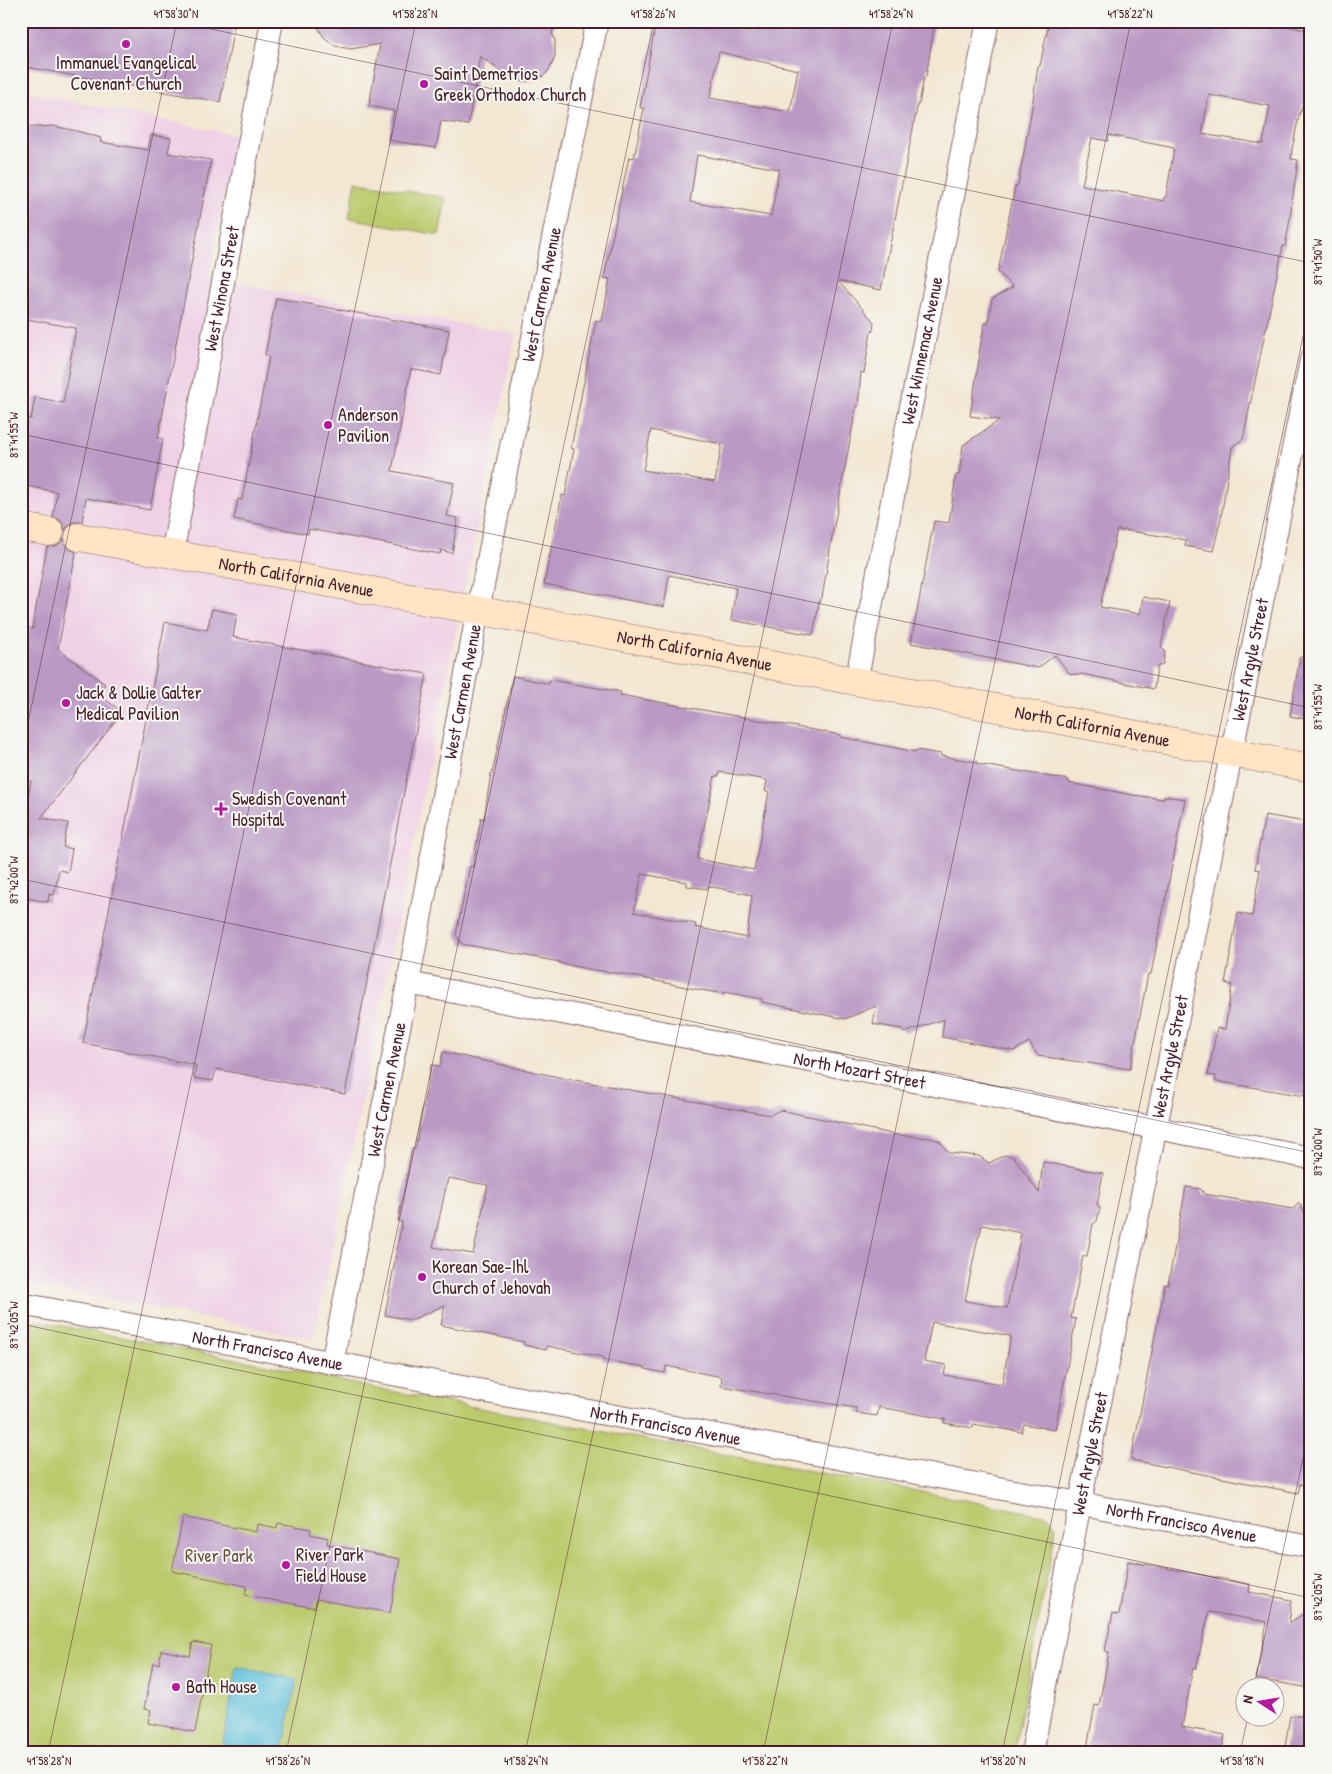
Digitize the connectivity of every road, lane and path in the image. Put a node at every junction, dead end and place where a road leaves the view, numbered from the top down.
1 (272, 21) edge
2 (597, 21) edge
3 (988, 21) edge
4 (1311, 360) edge
5 (1307, 399) edge
6 (21, 526) edge
7 (50, 532) dead end
8 (79, 537) dead end
9 (172, 555) junction
10 (478, 610) junction
11 (856, 682) junction
12 (1232, 753) junction
13 (1311, 768) edge
14 (408, 984) junction
15 (1156, 1128) junction
16 (1311, 1158) edge
17 (21, 1304) edge
18 (332, 1363) junction
19 (1080, 1503) junction
20 (1311, 1547) edge
21 (1032, 1753) edge

1 - 9 street, West Winona Street
2 - 10 street, West Carmen Avenue
3 - 11 street, West Winnemac Avenue
4 - 5 street, West Argyle Street
5 - 12 street, West Argyle Street
6 - 7 main road
8 - 9 main road, North California Avenue
9 - 10 main road, North California Avenue
10 - 11 main road, North California Avenue
10 - 14 street, West Carmen Avenue
11 - 12 main road, North California Avenue
12 - 13 main road, North California Avenue
12 - 15 street, West Argyle Street
14 - 15 street, North Mozart Street
14 - 18 street, West Carmen Avenue
15 - 16 street, North Mozart Street
15 - 19 street, West Argyle Street
17 - 18 street, North Francisco Avenue
18 - 19 street, North Francisco Avenue
19 - 20 street, North Francisco Avenue
19 - 21 street, West Argyle Street

